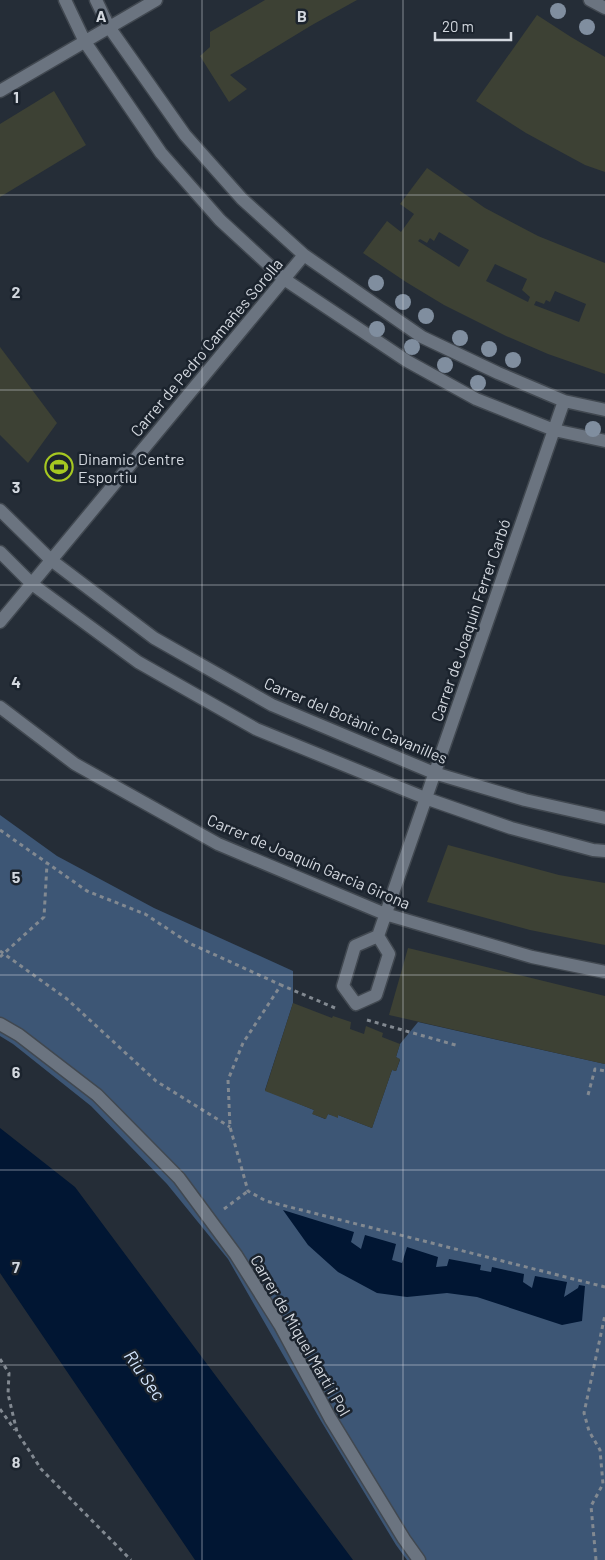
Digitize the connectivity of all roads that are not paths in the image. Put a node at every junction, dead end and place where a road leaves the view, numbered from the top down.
1 (65, 0) edge
2 (96, 0) edge
3 (156, 0) edge
4 (590, 0) edge
5 (605, 8) edge
6 (110, 27) junction
7 (85, 42) junction
8 (0, 91) edge
9 (304, 255) junction
10 (284, 279) junction
11 (564, 400) junction
12 (605, 410) edge
13 (554, 430) junction
14 (605, 441) edge
15 (0, 510) edge
16 (0, 552) edge
17 (51, 560) junction
18 (32, 584) junction
19 (0, 622) edge
20 (0, 707) edge
21 (434, 773) junction
22 (425, 798) junction
23 (605, 818) edge
24 (605, 851) edge
25 (385, 914) junction
26 (378, 936) junction
27 (605, 972) edge
28 (0, 1024) edge
29 (419, 1560) edge

1 - 7 street
2 - 6 street
3 - 6 street
4 - 5 street
6 - 7 street
6 - 9 street
7 - 8 street
7 - 10 street
9 - 10 street, Carrer de Pedro Camañes Sorolla
9 - 11 street
10 - 13 street
10 - 17 street, Carrer de Pedro Camañes Sorolla
11 - 12 street
11 - 13 street, Carrer de Joaquín Ferrer Carbó
13 - 14 street
13 - 21 street, Carrer de Joaquín Ferrer Carbó
15 - 17 street, Carrer del Botànic Cavanilles
16 - 18 street
17 - 18 street, Carrer de Pedro Camañes Sorolla
17 - 21 street, Carrer del Botànic Cavanilles
18 - 19 street, Carrer de Pedro Camañes Sorolla
18 - 22 street
20 - 25 street, Carrer de Joaquín Garcia Girona
21 - 22 street, Carrer de Joaquín Ferrer Carbó
21 - 23 street, Carrer del Botànic Cavanilles
22 - 24 street
22 - 25 street, Carrer de Joaquín Ferrer Carbó
25 - 26 street, Carrer de Joaquín Ferrer Carbó
25 - 27 street, Carrer de Joaquín Garcia Girona
26 - 26 street
28 - 29 street, Carrer de Miquel Martí i Pol

